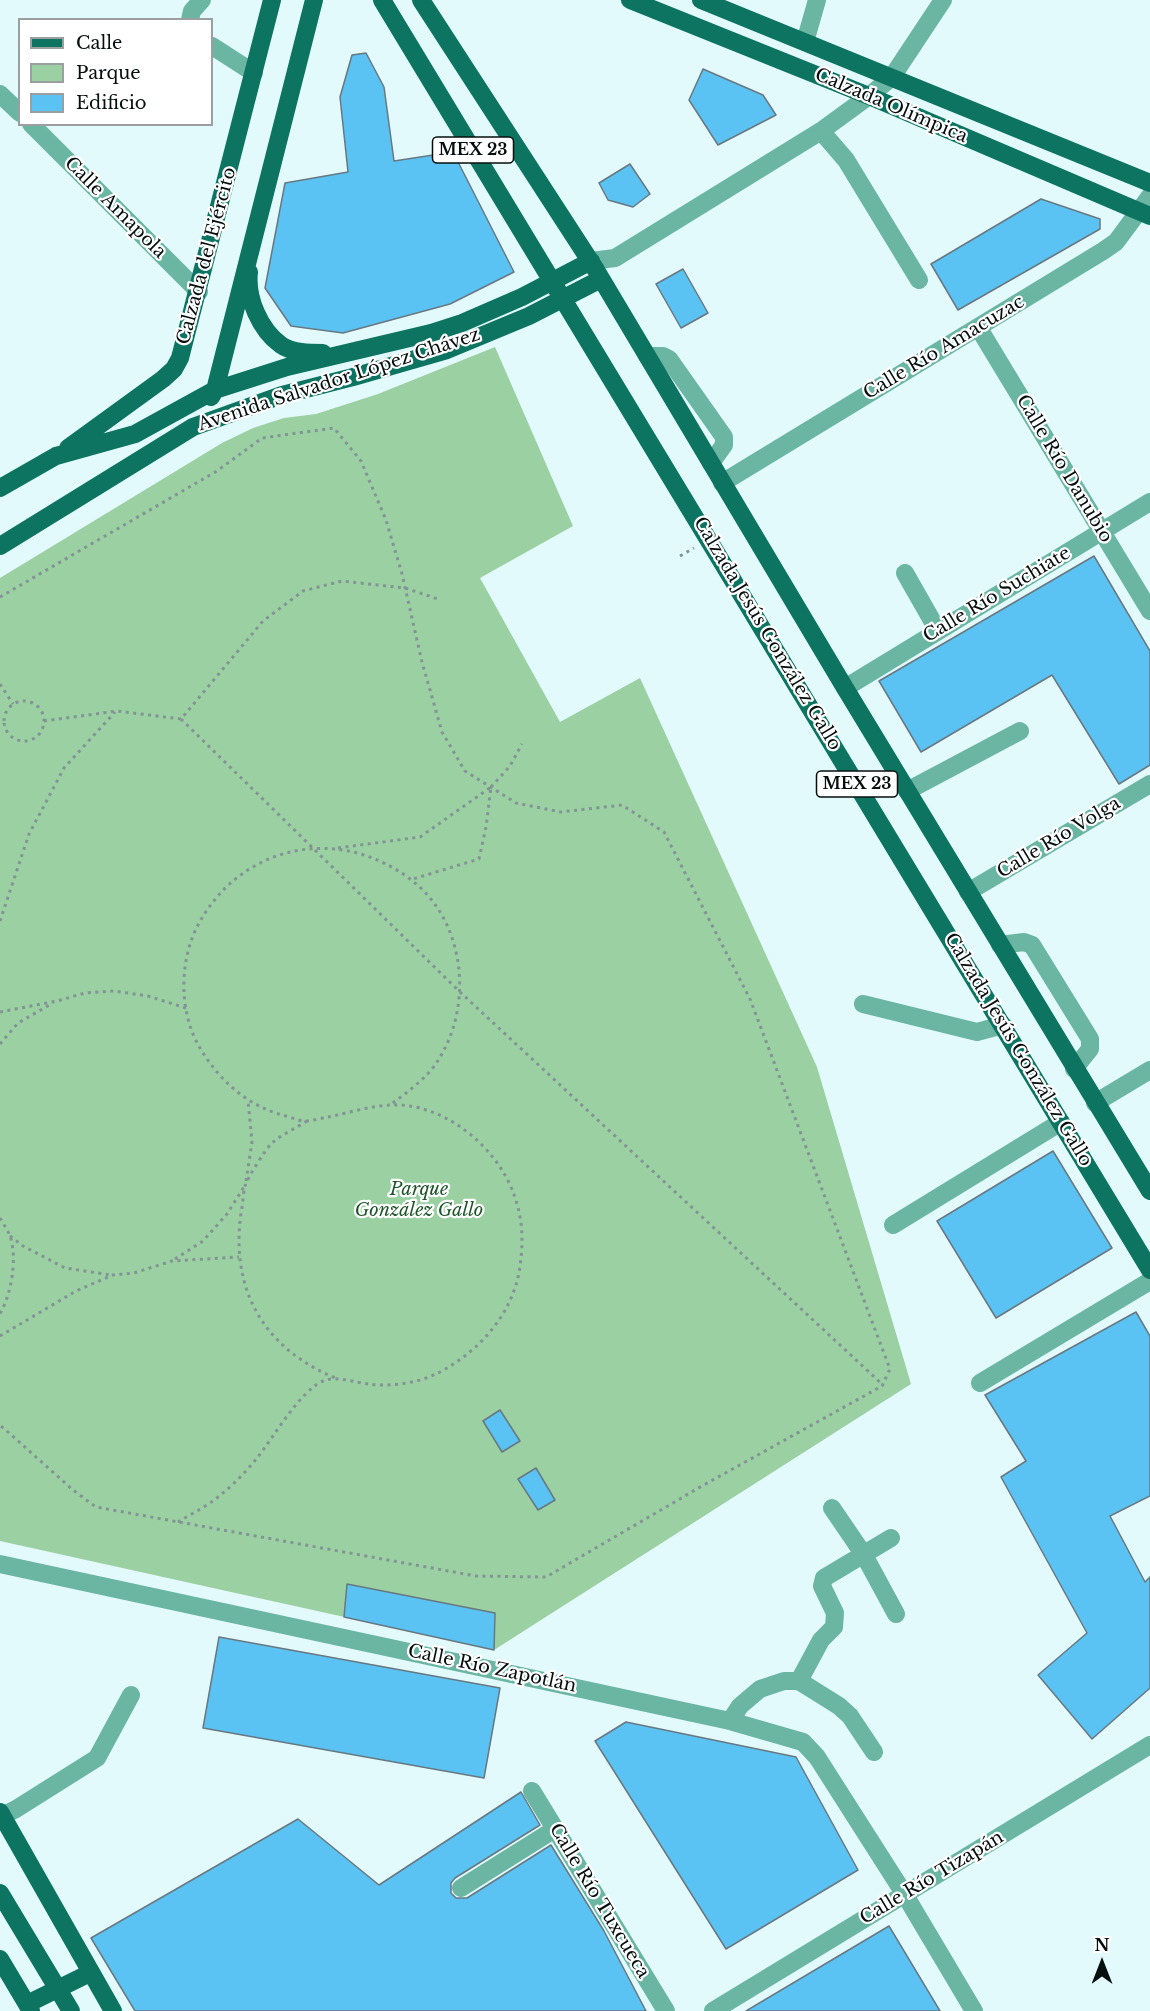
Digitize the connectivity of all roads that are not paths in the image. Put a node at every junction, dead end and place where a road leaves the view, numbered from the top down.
1 (202, 0) edge
2 (272, 0) edge
3 (314, 0) edge
4 (382, 0) edge
5 (421, 0) edge
6 (630, 0) edge
7 (701, 0) edge
8 (817, 0) edge
9 (943, 0) edge
10 (190, 18) edge
11 (805, 42) junction
12 (213, 47) edge
13 (254, 73) junction
14 (892, 77) junction
15 (0, 94) edge
16 (869, 96) junction
17 (18, 111) edge
18 (33, 126) edge
19 (821, 131) junction
20 (1150, 183) edge
21 (1150, 196) edge
22 (1144, 214) edge
23 (257, 220) junction
24 (615, 258) junction
25 (591, 261) junction
26 (601, 279) junction
27 (919, 280) dead end
28 (553, 281) junction
29 (199, 292) junction
30 (564, 299) junction
31 (978, 327) junction
32 (358, 351) junction
33 (215, 390) junction
34 (193, 427) junction
35 (56, 456) junction
36 (723, 483) junction
37 (0, 488) edge
38 (1150, 502) edge
39 (1102, 531) junction
40 (0, 546) edge
41 (905, 573) dead end
42 (1150, 611) edge
43 (938, 631) junction
44 (845, 688) junction
45 (1020, 731) dead end
46 (1150, 784) edge
47 (907, 791) junction
48 (968, 892) junction
49 (1000, 945) junction
50 (863, 1004) dead end
51 (1003, 1025) junction
52 (1074, 1069) junction
53 (1150, 1070) edge
54 (1095, 1103) junction
55 (1061, 1122) junction
56 (1150, 1191) edge
57 (893, 1225) dead end
58 (1150, 1270) edge
59 (1150, 1281) edge
60 (980, 1383) dead end
61 (832, 1509) dead end
62 (891, 1538) dead end
63 (864, 1555) junction
64 (0, 1564) edge
65 (896, 1614) dead end
66 (800, 1681) junction
67 (131, 1695) dead end
68 (730, 1721) junction
69 (1150, 1745) edge
70 (874, 1752) dead end
71 (532, 1791) dead end
72 (1, 1815) edge
73 (555, 1829) junction
74 (461, 1888) dead end
75 (0, 1893) edge
76 (904, 1894) junction
77 (0, 1959) edge
78 (90, 1972) junction
79 (58, 1989) junction
80 (29, 2008) edge
81 (71, 2011) edge
82 (113, 2011) edge
83 (666, 2011) edge
84 (713, 2011) edge
85 (974, 2011) edge

1 - 10 street
2 - 13 main road, Calzada del Ejército
3 - 23 main road
4 - 28 main road, Calzada Jesús González Gallo / MEX 23
5 - 25 main road, MEX 23
6 - 16 main road, Calzada Olímpica
7 - 11 main road, Calzada Olímpica
8 - 11 street
9 - 14 street, Avenida Salvador López Chávez
11 - 14 main road, Calzada Olímpica
12 - 13 street
13 - 29 main road, Calzada del Ejército
14 - 16 street, Avenida Salvador López Chávez
14 - 20 main road, Calzada Olímpica
15 - 17 street
16 - 19 street, Avenida Salvador López Chávez
16 - 22 main road, Calzada Olímpica
18 - 29 street, Calle Amapola
19 - 24 street, Avenida Salvador López Chávez
19 - 27 street
21 - 22 street, Calle Río Amacuzac
22 - 31 street, Calle Río Amacuzac
23 - 32 main road
23 - 33 main road
24 - 25 street, Avenida Salvador López Chávez
24 - 26 street, Avenida Salvador López Chávez
25 - 26 main road, MEX 23
25 - 28 main road, Avenida Salvador López Chávez
26 - 30 main road, Avenida Salvador López Chávez
26 - 36 main road, MEX 23
28 - 30 main road, Calzada Jesús González Gallo / MEX 23
28 - 32 main road, Avenida Salvador López Chávez
29 - 35 main road, Calzada del Ejército
30 - 34 main road, Avenida Salvador López Chávez
30 - 51 main road, Calzada Jesús González Gallo / MEX 23
31 - 36 street, Calle Río Amacuzac
31 - 39 street, Calle Río Danubio
32 - 33 main road, Avenida Salvador López Chávez
33 - 34 main road
33 - 35 main road, Avenida Salvador López Chávez
34 - 40 main road, Avenida Salvador López Chávez
35 - 37 main road, Avenida Salvador López Chávez
36 - 44 main road, MEX 23
38 - 39 street, Calle Río Suchiate
39 - 42 street, Calle Río Danubio
39 - 43 street, Calle Río Suchiate
41 - 43 street
43 - 44 street, Calle Río Suchiate
44 - 47 main road, MEX 23
45 - 47 street
46 - 48 street, Calle Río Volga
47 - 48 main road, MEX 23
48 - 49 main road, MEX 23
49 - 52 main road, MEX 23
49 - 52 street
50 - 51 street
51 - 55 main road, Calzada Jesús González Gallo / MEX 23
52 - 54 main road, MEX 23
53 - 54 street
54 - 56 main road, MEX 23
55 - 57 street
55 - 58 main road, Calzada Jesús González Gallo / MEX 23
59 - 60 street
61 - 63 street
62 - 63 street
63 - 65 street
63 - 66 street
64 - 68 street, Calle Río Zapotlán
66 - 68 street
66 - 70 street
67 - 72 street
68 - 76 street, Calle Río Zapotlán
69 - 76 street, Calle Río Tizapán
71 - 73 street, Calle Río Tuxcueca
72 - 78 main road
73 - 74 street
73 - 83 street, Calle Río Tuxcueca
75 - 79 main road
76 - 84 street, Calle Río Tizapán
76 - 85 street, Calle Río Zapotlán
77 - 80 main road
78 - 79 main road
78 - 82 main road
79 - 80 main road
79 - 81 main road

